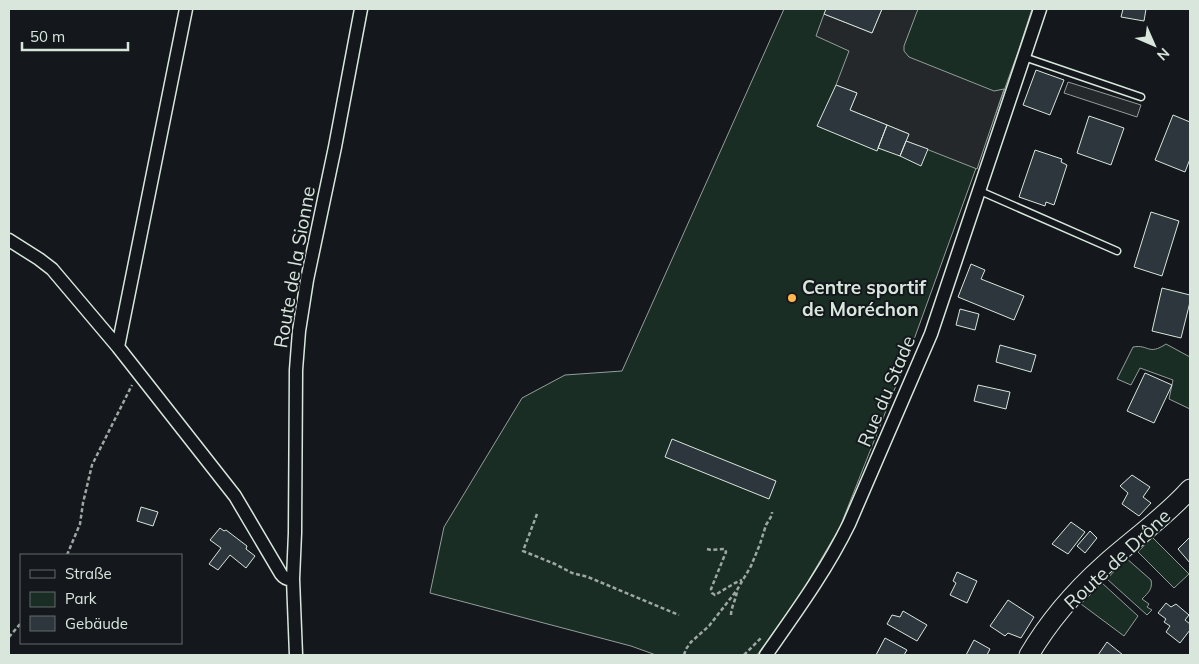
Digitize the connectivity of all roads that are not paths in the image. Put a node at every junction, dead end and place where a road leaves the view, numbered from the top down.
1 (186, 9) edge
2 (362, 9) edge
3 (1040, 9) edge
4 (1024, 57) junction
5 (1141, 97) dead end
6 (980, 191) junction
7 (9, 240) edge
8 (1117, 252) dead end
9 (118, 347) junction
10 (1190, 489) edge
11 (293, 579) junction
12 (296, 655) edge
13 (766, 655) edge
14 (1029, 655) edge

1 - 9 street
2 - 11 street, Route de la Sionne
3 - 4 street, Rue du Stade
4 - 5 lane
4 - 6 street, Rue du Stade
6 - 8 lane
6 - 13 street, Rue du Stade
7 - 9 street
9 - 11 street
10 - 14 street, Route de Drône
11 - 12 street, Route de la Sionne

